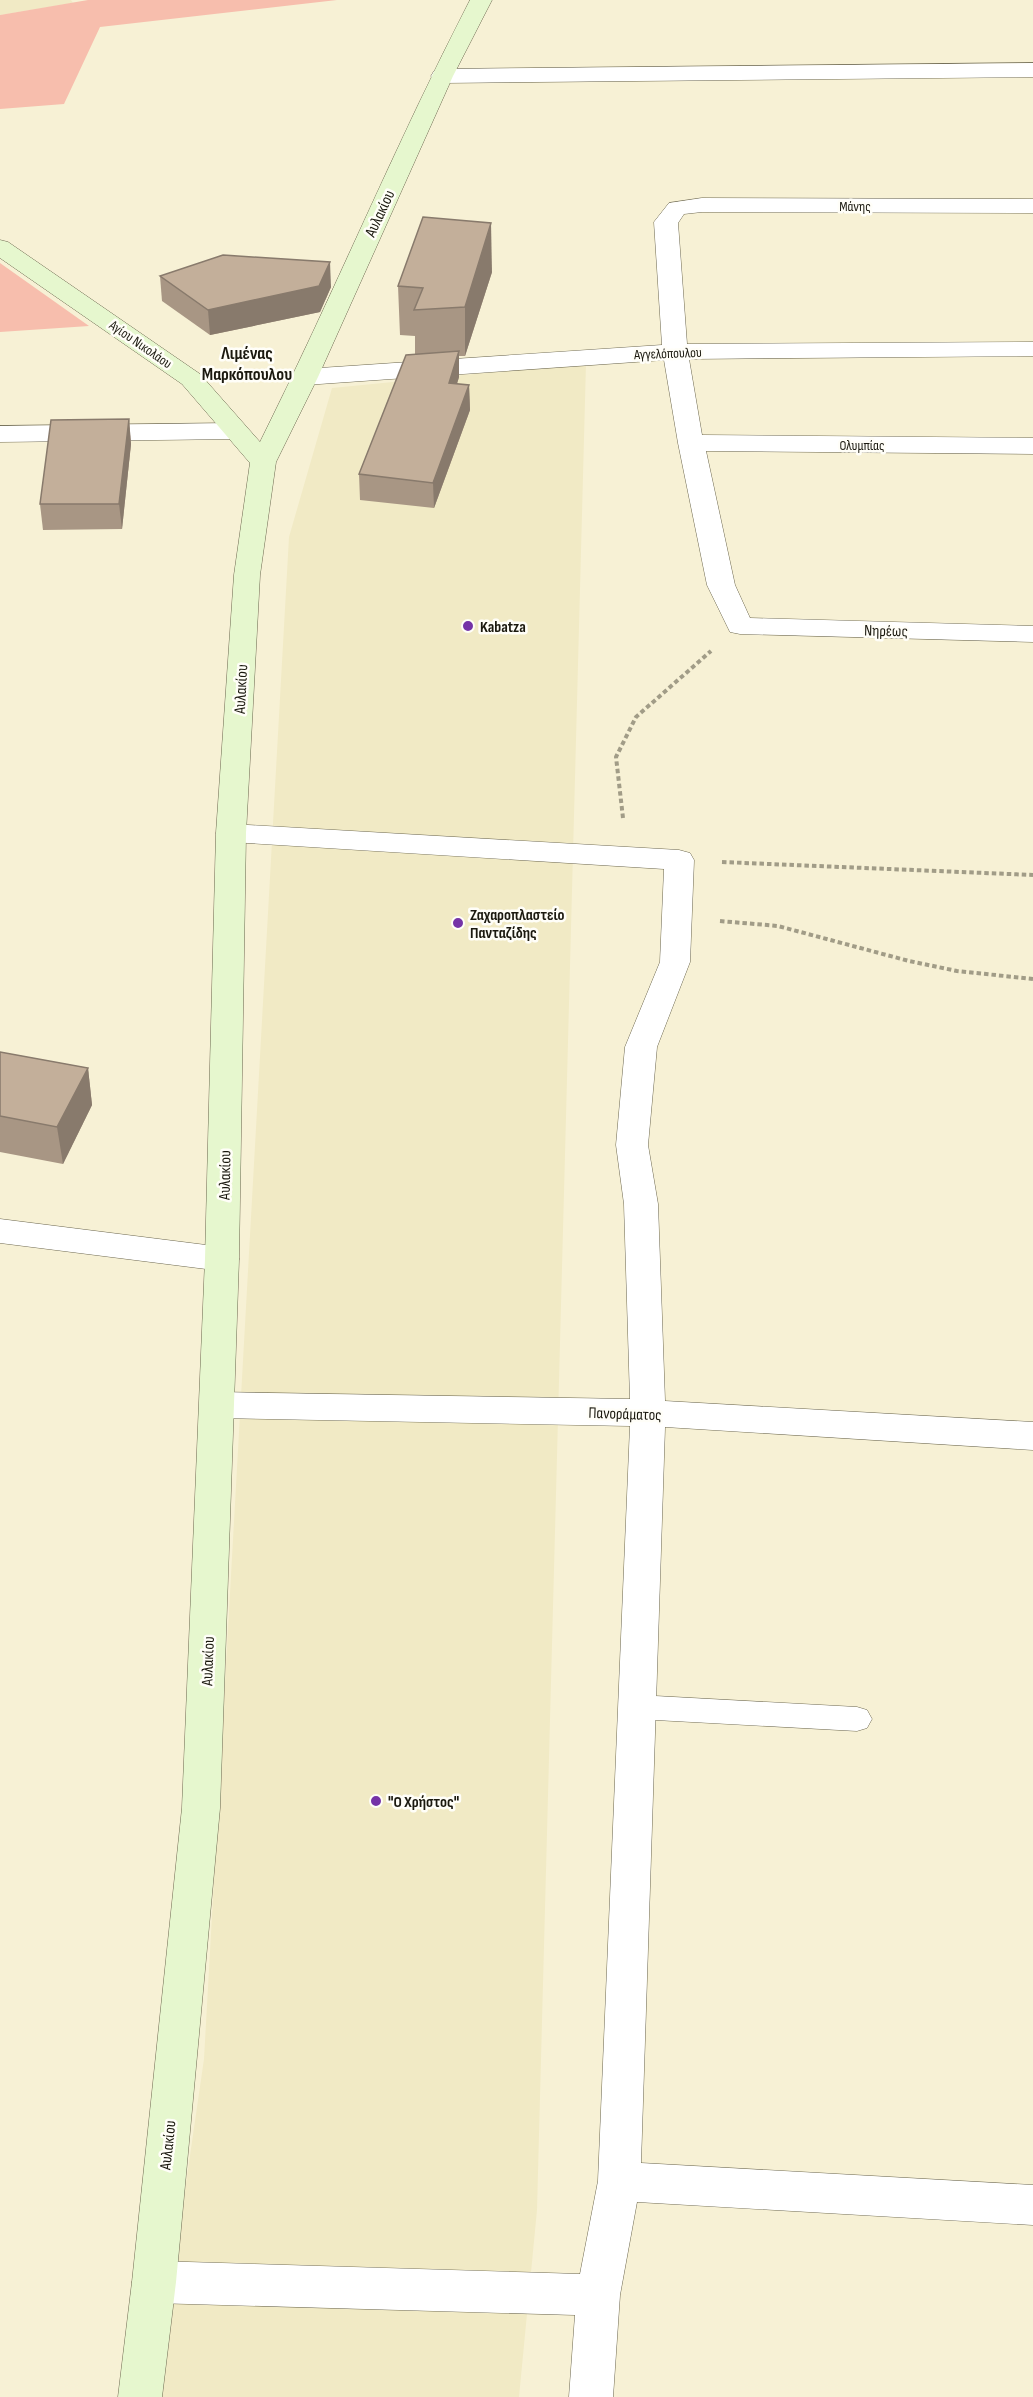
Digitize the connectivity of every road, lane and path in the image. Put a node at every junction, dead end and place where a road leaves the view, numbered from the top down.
1 (481, 0) edge
2 (1033, 70) edge
3 (442, 76) junction
4 (1033, 206) edge
5 (0, 247) edge
6 (1033, 349) edge
7 (675, 352) junction
8 (304, 377) junction
9 (236, 431) junction
10 (0, 434) edge
11 (691, 443) junction
12 (1033, 446) edge
13 (263, 462) junction
14 (740, 626) junction
15 (1033, 634) edge
16 (231, 833) junction
17 (628, 857) junction
18 (679, 860) junction
19 (1033, 875) edge
20 (677, 917) junction
21 (1033, 979) edge
22 (0, 1231) edge
23 (222, 1259) junction
24 (217, 1405) junction
25 (648, 1413) junction
26 (1033, 1436) edge
27 (637, 1707) junction
28 (856, 1719) dead end
29 (619, 2181) junction
30 (1033, 2205) edge
31 (154, 2282) junction
32 (598, 2295) junction
33 (140, 2397) edge
34 (591, 2397) edge

1 - 3 main road, Αυλακίου
2 - 3 street
3 - 8 main road, Αυλακίου
4 - 7 street, Μάνης
5 - 9 main road, Αγίου Νικολάου
6 - 7 street, Αγγελόπουλου
7 - 8 street, Αγγελόπουλου
7 - 11 street
8 - 13 main road, Αυλακίου
9 - 10 street
9 - 13 main road, Αγίου Νικολάου
11 - 12 street, Ολυμπίας
11 - 14 street
13 - 16 main road, Αυλακίου
14 - 15 street, Νηρέως
14 - 17 path
16 - 17 street
16 - 23 main road, Αυλακίου
17 - 18 street
18 - 19 path
18 - 20 street
20 - 21 path
20 - 25 street
22 - 23 street
23 - 24 main road, Αυλακίου
24 - 25 street, Πανοράματος
24 - 31 main road, Αυλακίου
25 - 26 street, Πανοράματος
25 - 27 street
27 - 28 lane
27 - 29 street
29 - 30 street
29 - 32 street
31 - 32 street
31 - 33 main road, Αυλακίου
32 - 34 street

